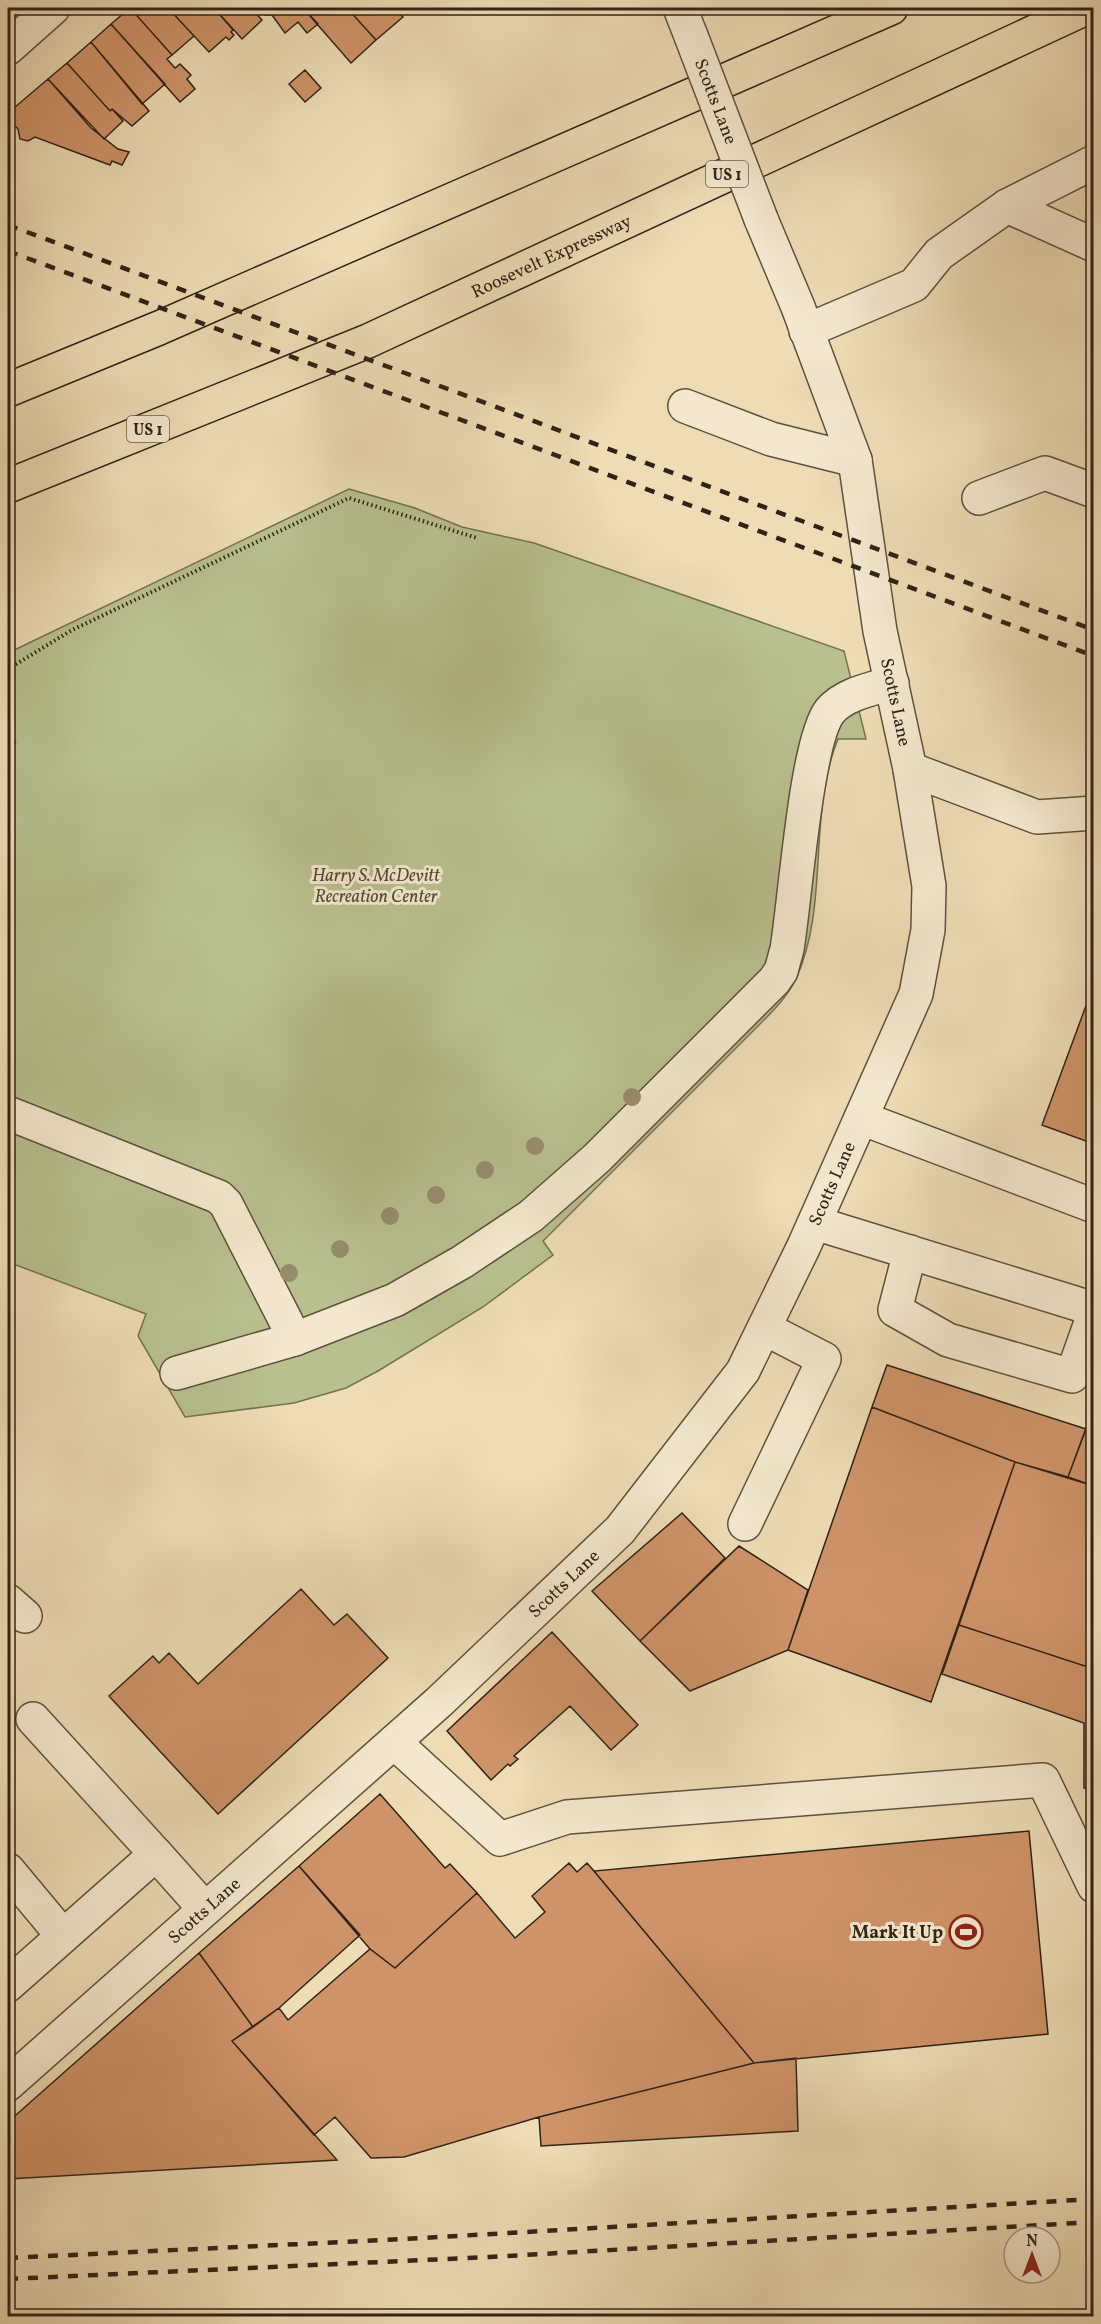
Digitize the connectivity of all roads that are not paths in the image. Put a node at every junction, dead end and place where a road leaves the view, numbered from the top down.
1 (53, 8) edge
2 (891, 8) edge
3 (1086, 8) edge
4 (686, 22) edge
5 (8, 48) edge
6 (1094, 162) edge
7 (1007, 206) junction
8 (1094, 245) edge
9 (807, 331) junction
10 (8, 390) edge
11 (686, 406) dead end
12 (855, 460) junction
13 (8, 486) edge
14 (1094, 490) edge
15 (979, 498) dead end
16 (892, 683) junction
17 (910, 770) junction
18 (1094, 813) edge
19 (8, 1113) edge
20 (861, 1118) junction
21 (1094, 1206) edge
22 (815, 1223) junction
23 (910, 1252) junction
24 (1094, 1309) edge
25 (1094, 1314) edge
26 (764, 1328) junction
27 (296, 1339) junction
28 (177, 1373) dead end
29 (745, 1524) dead end
30 (33, 1719) dead end
31 (394, 1742) junction
32 (156, 1854) junction
33 (8, 1870) edge
34 (1094, 1886) edge
35 (206, 1909) junction
36 (63, 1936) junction
37 (8, 1985) edge
38 (8, 2084) edge

1 - 5 street
2 - 10 highway
3 - 13 highway, Roosevelt Expressway / US 1
4 - 9 street, Scotts Lane, bridge
6 - 7 street
7 - 8 street
7 - 9 street
9 - 12 street, Scotts Lane
11 - 12 street
12 - 16 street, Scotts Lane
14 - 15 street
16 - 17 street, Scotts Lane
16 - 27 street
17 - 18 street
17 - 20 street, Scotts Lane
19 - 27 street
20 - 21 street
20 - 22 street, Scotts Lane
22 - 23 street
22 - 26 street, Scotts Lane
23 - 24 street
23 - 25 street
26 - 29 street
26 - 31 street, Scotts Lane
27 - 28 street
30 - 32 street
31 - 34 street
31 - 35 street, Scotts Lane
32 - 35 street
32 - 36 street
33 - 36 street
35 - 38 street, Scotts Lane
36 - 37 street

